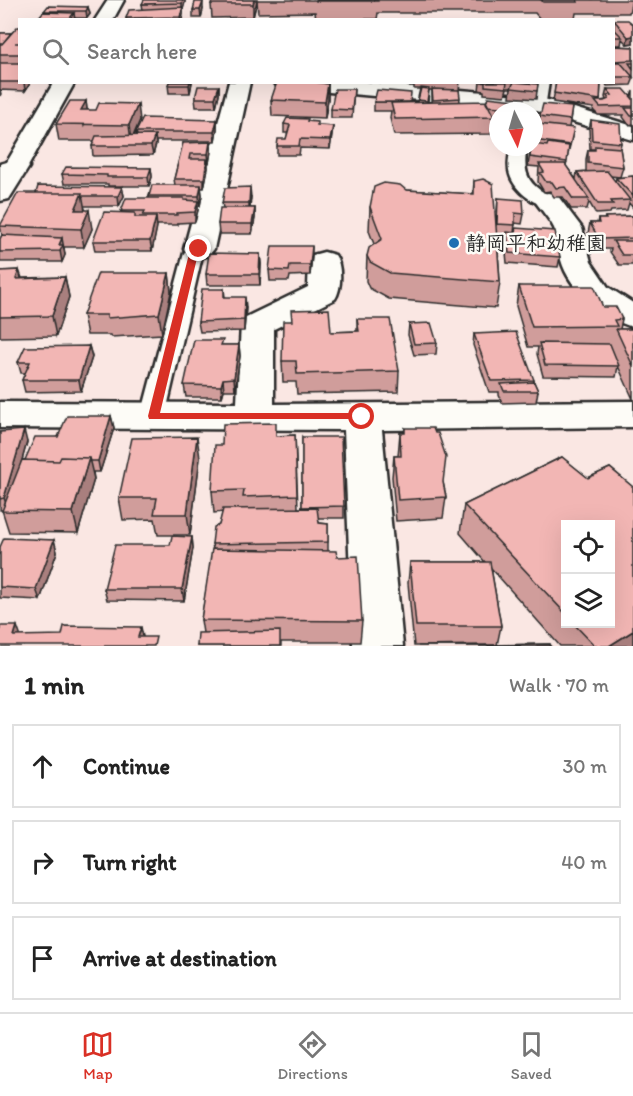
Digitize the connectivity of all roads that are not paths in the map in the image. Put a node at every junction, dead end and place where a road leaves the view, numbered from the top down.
1 (116, 0) edge
2 (105, 18) edge
3 (64, 84) edge
4 (240, 84) edge
5 (319, 84) edge
6 (541, 84) edge
7 (337, 85) edge
8 (471, 90) edge
9 (515, 102) edge
10 (535, 102) edge
11 (543, 110) edge
12 (633, 133) edge
13 (516, 156) edge
14 (8, 170) edge
15 (0, 193) edge
16 (548, 201) joint
17 (199, 249) joint
18 (324, 261) dead end
19 (633, 317) edge
20 (633, 414) edge
21 (0, 415) edge
22 (153, 416) junction
23 (255, 416) junction
24 (362, 417) junction
25 (378, 646) edge

1 - 2 street
3 - 14 street
4 - 17 street
5 - 7 street
6 - 10 lane
7 - 8 street
8 - 9 street
11 - 12 street
13 - 16 lane
14 - 15 street
16 - 19 street
17 - 22 lane
18 - 23 street
20 - 24 street
21 - 22 street
22 - 23 street
23 - 24 street
24 - 25 street

